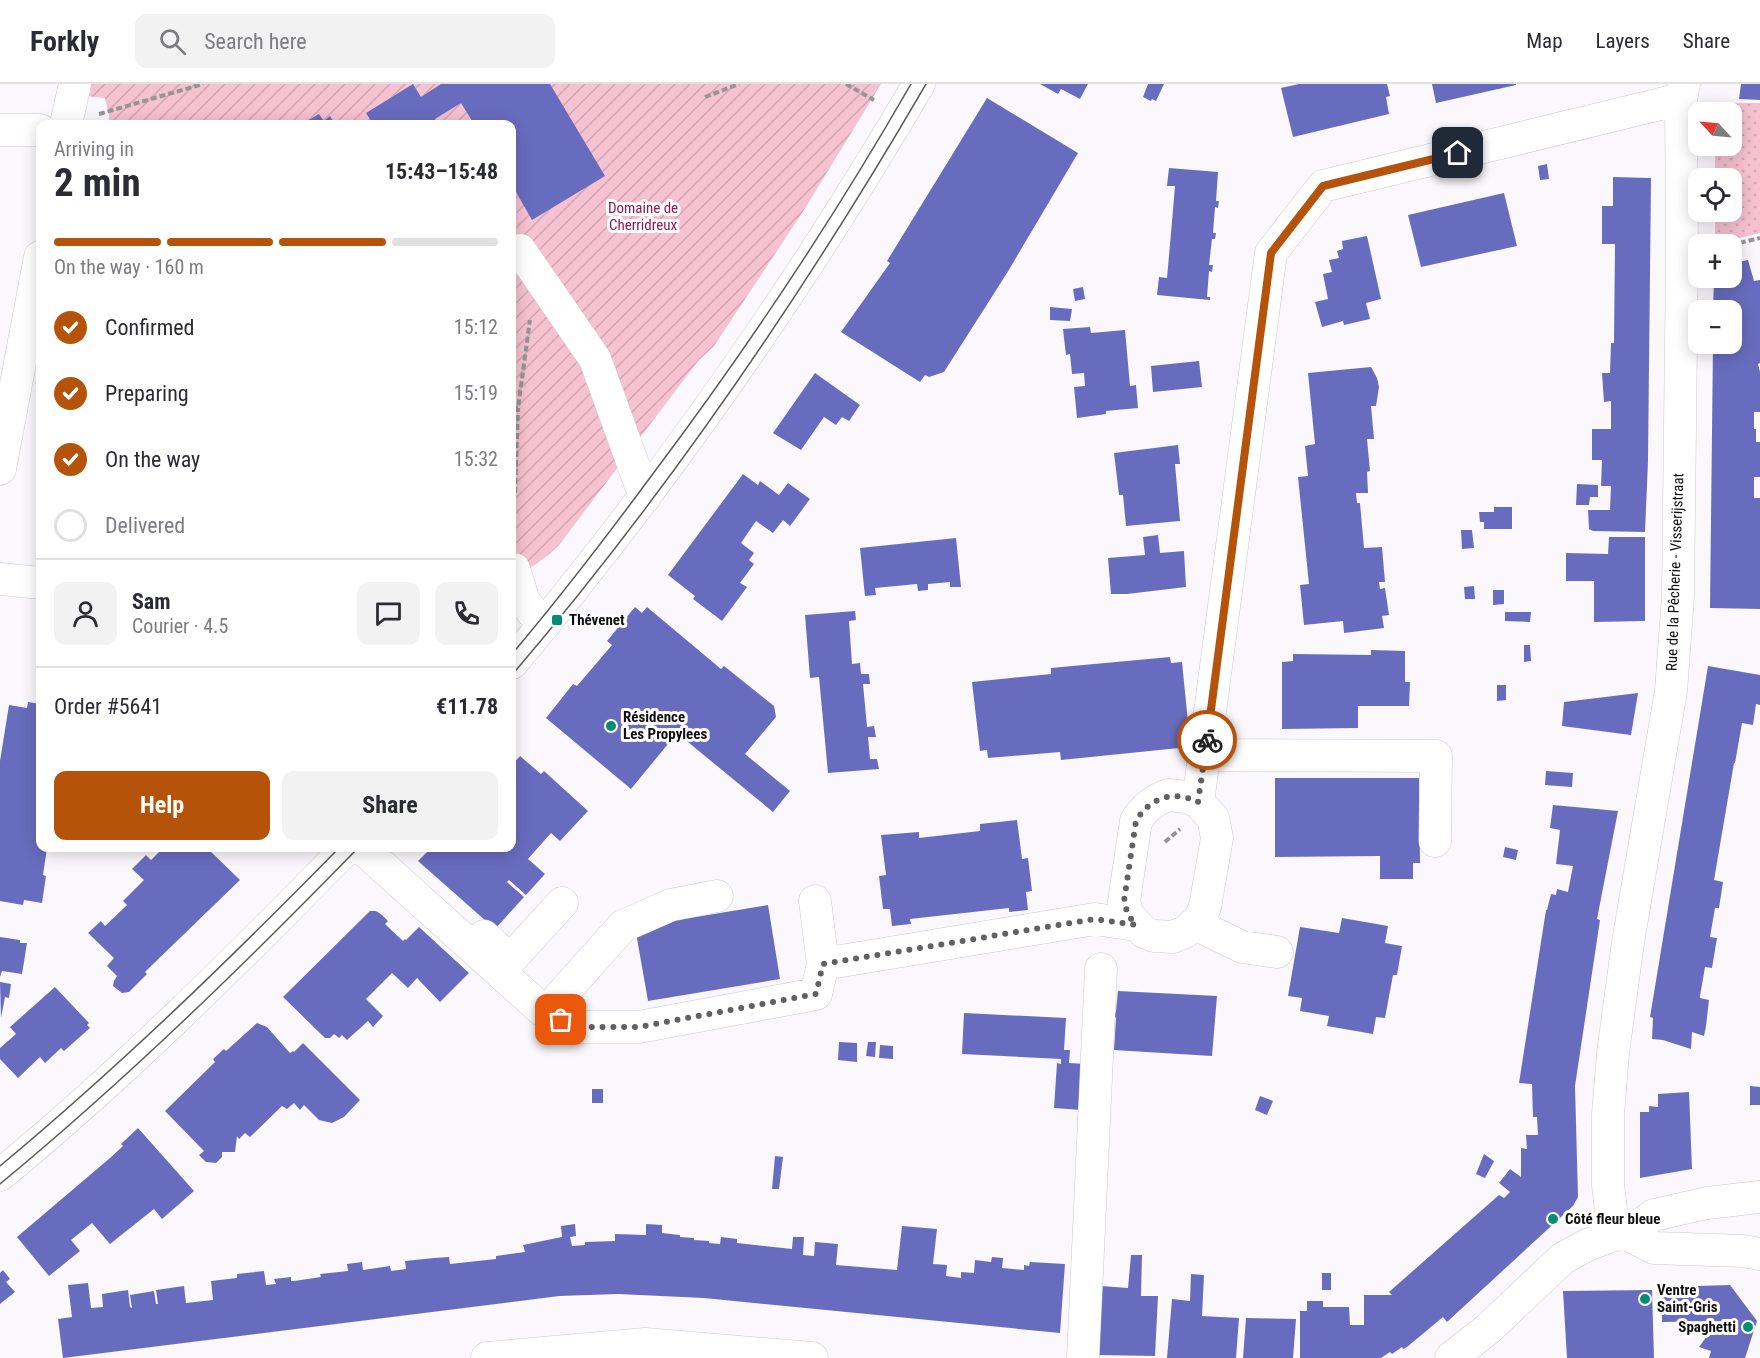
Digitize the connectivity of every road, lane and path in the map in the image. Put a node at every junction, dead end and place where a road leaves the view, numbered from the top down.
1 (75, 84) edge
2 (203, 84) edge
3 (739, 84) edge
4 (846, 84) edge
5 (919, 84) edge
6 (1682, 92) edge
7 (705, 97) dead end
8 (874, 100) dead end
9 (98, 115) dead end
10 (67, 120) edge
11 (0, 130) edge
12 (36, 130) edge
13 (1760, 238) edge
14 (1742, 242) edge
15 (528, 262) joint
16 (36, 278) edge
17 (518, 408) joint
18 (516, 450) edge
19 (0, 469) edge
20 (645, 497) junction
21 (516, 575) edge
22 (0, 579) edge
23 (36, 583) edge
24 (543, 626) junction
25 (516, 654) edge
26 (1205, 756) junction
27 (1198, 802) junction
28 (1435, 841) dead end
29 (343, 852) edge
30 (366, 852) edge
31 (392, 852) edge
32 (717, 896) dead end
33 (815, 901) dead end
34 (562, 903) dead end
35 (1195, 924) junction
36 (1136, 925) junction
37 (1277, 952) dead end
38 (823, 964) junction
39 (1101, 969) dead end
40 (546, 1012) junction
41 (0, 1175) edge
42 (1760, 1197) edge
43 (1621, 1235) junction
44 (1760, 1254) edge
45 (487, 1358) edge
46 (812, 1358) edge
47 (1083, 1358) edge
48 (1451, 1358) edge

1 - 10 street
2 - 9 path
3 - 7 path
4 - 8 path
5 - 20 street
6 - 26 street
6 - 43 street, Rue de la Pêcherie - Visserijstraat
11 - 12 street
13 - 14 path
15 - 17 path
15 - 20 street
16 - 19 street
17 - 18 path
20 - 24 street
21 - 24 street
22 - 23 street
24 - 25 street
26 - 27 street
26 - 28 street
27 - 35 street
27 - 36 street
29 - 41 street
30 - 40 street
31 - 34 street
32 - 40 street
33 - 38 street
35 - 36 street
35 - 37 street
36 - 38 street
38 - 40 street
39 - 47 street
42 - 43 street
43 - 44 street
43 - 48 street
45 - 46 street

